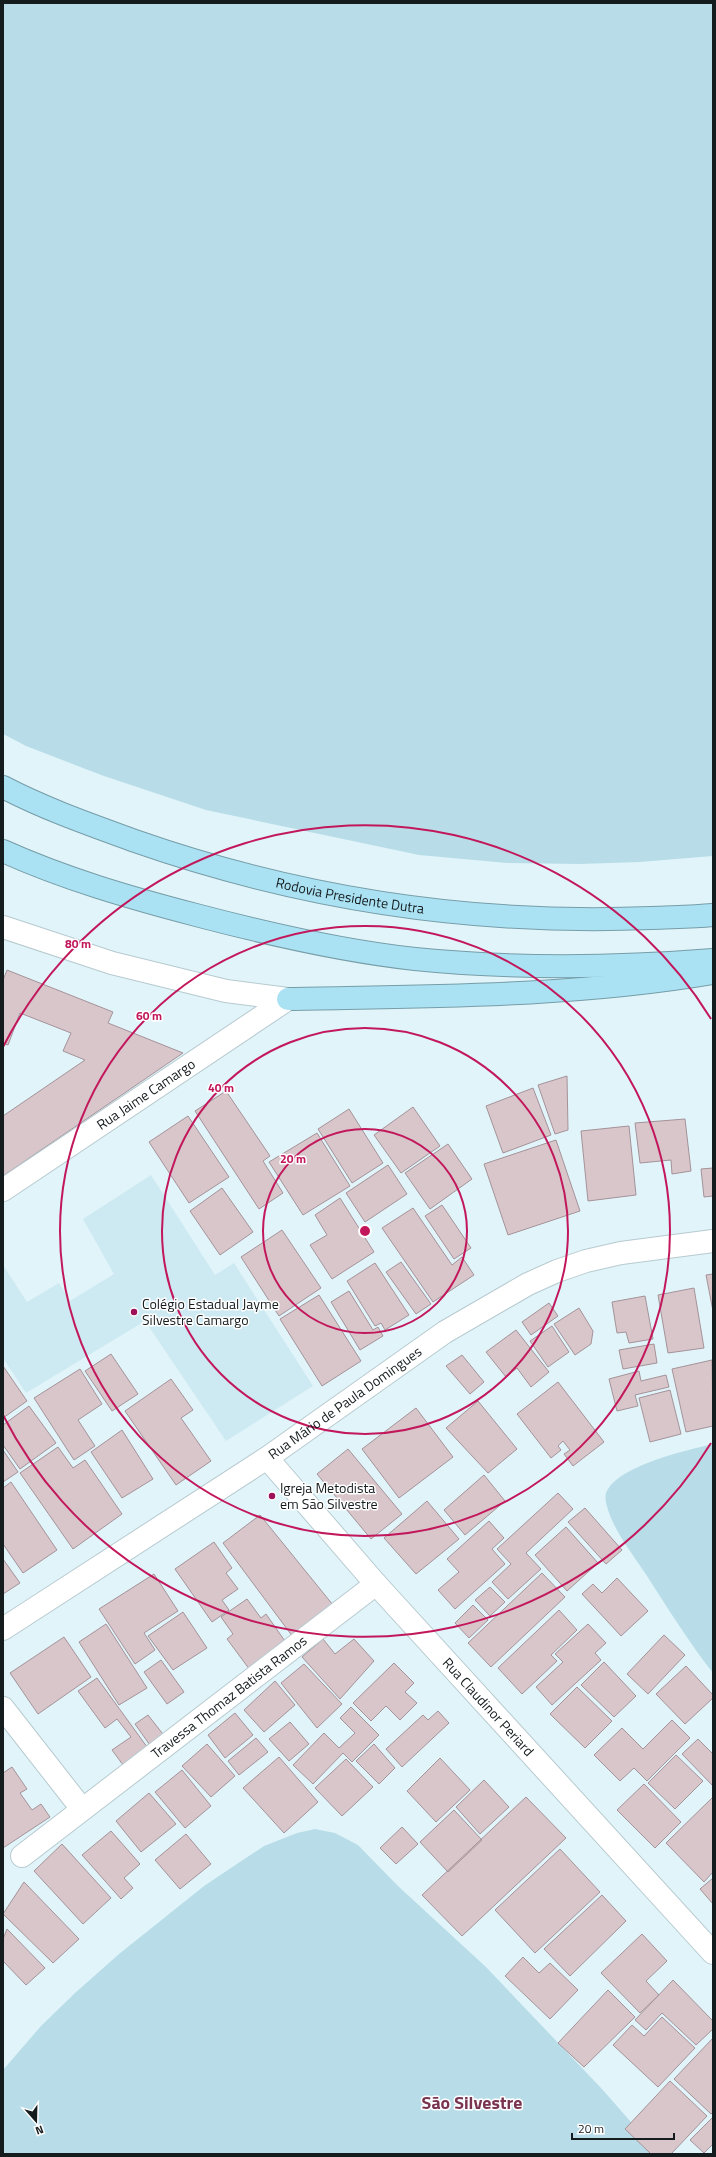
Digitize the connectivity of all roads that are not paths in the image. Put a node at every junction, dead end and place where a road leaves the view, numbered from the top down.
1 (3, 787) edge
2 (3, 851) edge
3 (713, 915) edge
4 (3, 927) edge
5 (713, 960) edge
6 (713, 973) edge
7 (288, 999) junction
8 (3, 1190) edge
9 (713, 1241) edge
10 (267, 1458) junction
11 (376, 1584) junction
12 (3, 1629) edge
13 (3, 1708) edge
14 (82, 1809) junction
15 (22, 1856) dead end
16 (713, 1953) edge

1 - 3 highway, Rodovia Presidente Dutra
2 - 5 highway
4 - 7 street
6 - 7 highway
7 - 8 street, Rua Jaime Camargo
9 - 10 street, Rua Mário de Paula Domingues
10 - 11 street, Rua Claudinor Periard
10 - 12 street, Rua Mário de Paula Domingues
11 - 14 street, Travessa Thomaz Batista Ramos
11 - 16 street, Rua Claudinor Periard
13 - 14 street
14 - 15 street, Travessa Thomaz Batista Ramos

